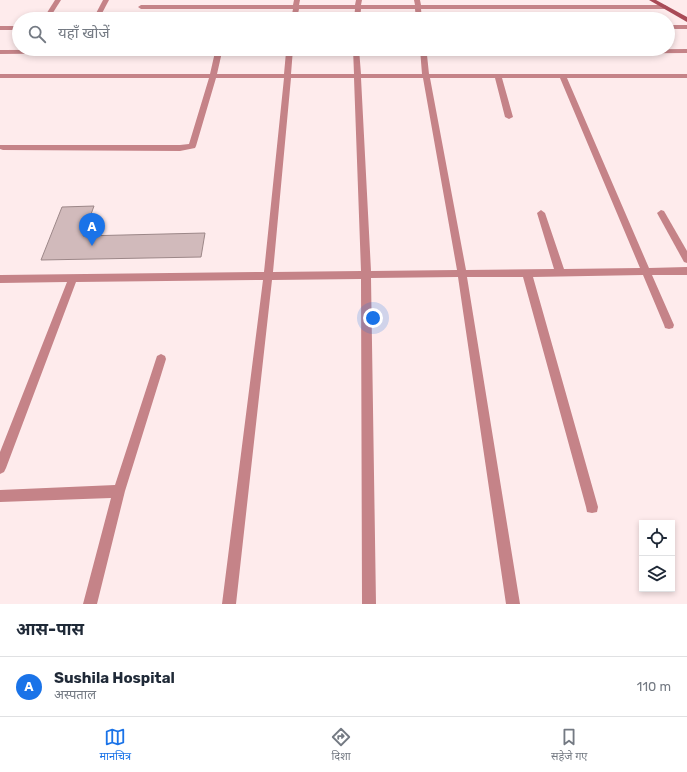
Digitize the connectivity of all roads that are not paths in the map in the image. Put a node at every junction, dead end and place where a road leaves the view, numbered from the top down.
1 (58, 0) edge
2 (106, 0) edge
3 (417, 0) edge
4 (652, 0) edge
5 (297, 3) edge
6 (359, 3) edge
7 (141, 7) dead end
8 (665, 7) junction
9 (418, 8) junction
10 (50, 12) edge
11 (100, 12) edge
12 (418, 12) edge
13 (673, 12) edge
14 (675, 13) edge
15 (687, 20) edge
16 (675, 27) edge
17 (687, 27) edge
18 (0, 28) edge
19 (12, 28) edge
20 (675, 51) edge
21 (687, 51) edge
22 (0, 52) edge
23 (12, 52) edge
24 (218, 56) edge
25 (289, 56) edge
26 (356, 56) edge
27 (424, 56) edge
28 (0, 76) edge
29 (213, 76) junction
30 (286, 76) junction
31 (563, 76) junction
32 (687, 76) edge
33 (357, 77) junction
34 (426, 77) junction
35 (498, 77) junction
36 (509, 117) dead end
37 (3, 147) dead end
38 (661, 213) dead end
39 (541, 214) dead end
40 (687, 259) edge
41 (647, 271) junction
42 (687, 271) edge
43 (527, 272) junction
44 (560, 272) junction
45 (462, 273) junction
46 (366, 275) junction
47 (268, 276) junction
48 (73, 278) junction
49 (0, 279) edge
50 (669, 325) dead end
51 (161, 359) dead end
52 (0, 468) edge
53 (119, 491) junction
54 (0, 496) edge
55 (592, 508) dead end
56 (90, 604) edge
57 (229, 604) edge
58 (369, 604) edge
59 (514, 604) edge

1 - 10 street
2 - 11 street
3 - 9 street
4 - 8 street
5 - 6 street
5 - 7 street
6 - 9 street
8 - 9 street
8 - 13 street
9 - 12 street
14 - 15 street
16 - 17 street
18 - 19 street
20 - 21 street
22 - 23 street
24 - 29 street
25 - 30 street
26 - 33 street
27 - 34 street
28 - 29 street
29 - 30 street
29 - 37 street
30 - 33 street
30 - 47 street
31 - 32 street
31 - 35 street
31 - 41 street
33 - 34 street
33 - 46 street
34 - 35 street
34 - 45 street
35 - 36 street
38 - 40 street
39 - 44 street
41 - 42 street
41 - 44 street
41 - 50 street
43 - 44 street
43 - 45 street
43 - 55 street
45 - 46 street
45 - 59 street
46 - 47 street
46 - 58 street
47 - 48 street
47 - 57 street
48 - 49 street
48 - 52 street
51 - 53 street
53 - 54 street
53 - 56 street

